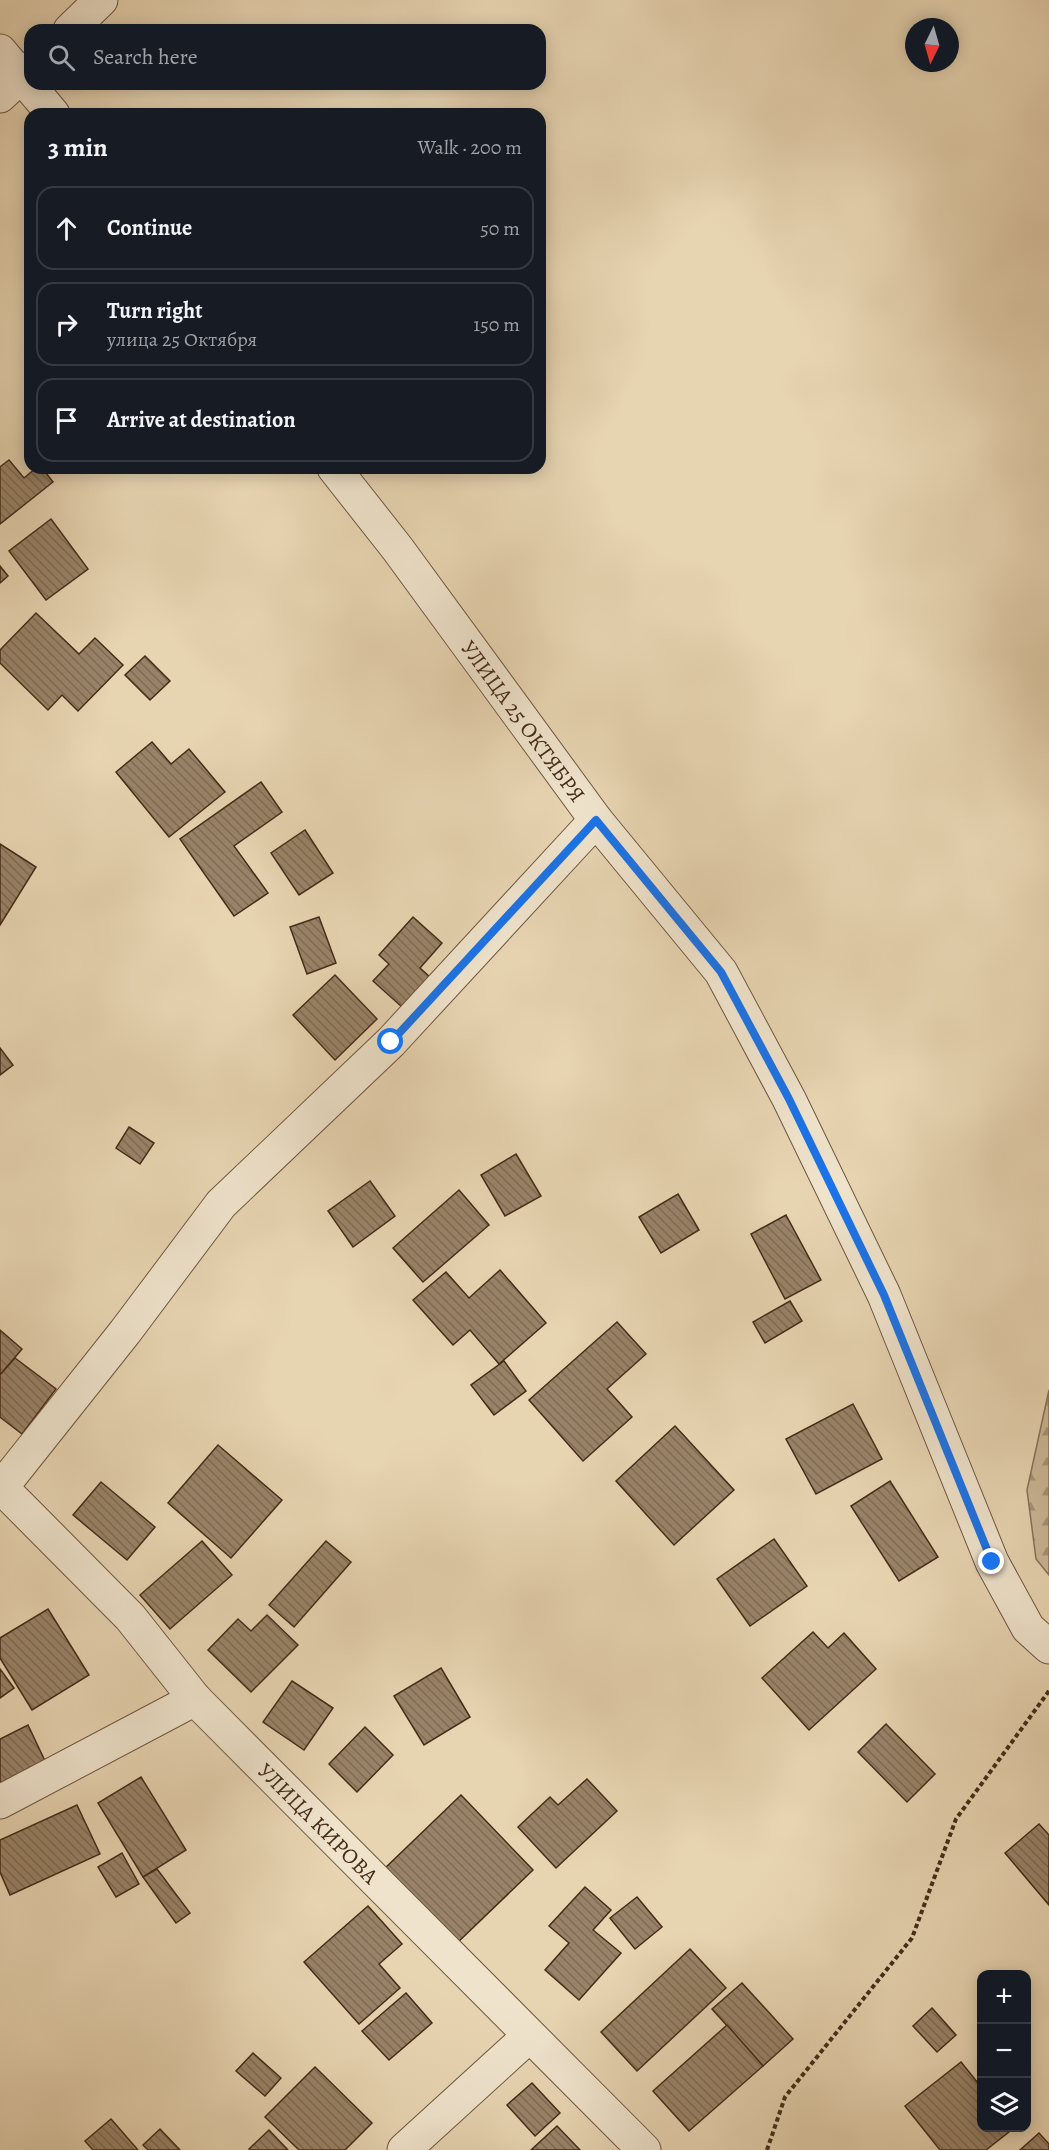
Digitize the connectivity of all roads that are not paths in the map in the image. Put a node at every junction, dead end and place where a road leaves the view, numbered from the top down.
1 (101, 0) edge
2 (76, 24) edge
3 (0, 51) edge
4 (17, 80) edge
5 (27, 90) edge
6 (46, 108) edge
7 (339, 474) edge
8 (596, 820) junction
9 (1, 1487) edge
10 (1049, 1647) edge
11 (195, 1699) junction
12 (0, 1802) edge
13 (529, 2036) junction
14 (404, 2150) edge
15 (644, 2150) edge

1 - 2 street
3 - 4 street
5 - 6 street
7 - 8 street, УЛИЦА 25 ОКТЯБРЯ
8 - 9 street
8 - 10 street, УЛИЦА 25 ОКТЯБРЯ
9 - 11 street, УЛИЦА КИРОВА
11 - 12 street
11 - 13 street, УЛИЦА КИРОВА
13 - 14 street
13 - 15 street, УЛИЦА КИРОВА

